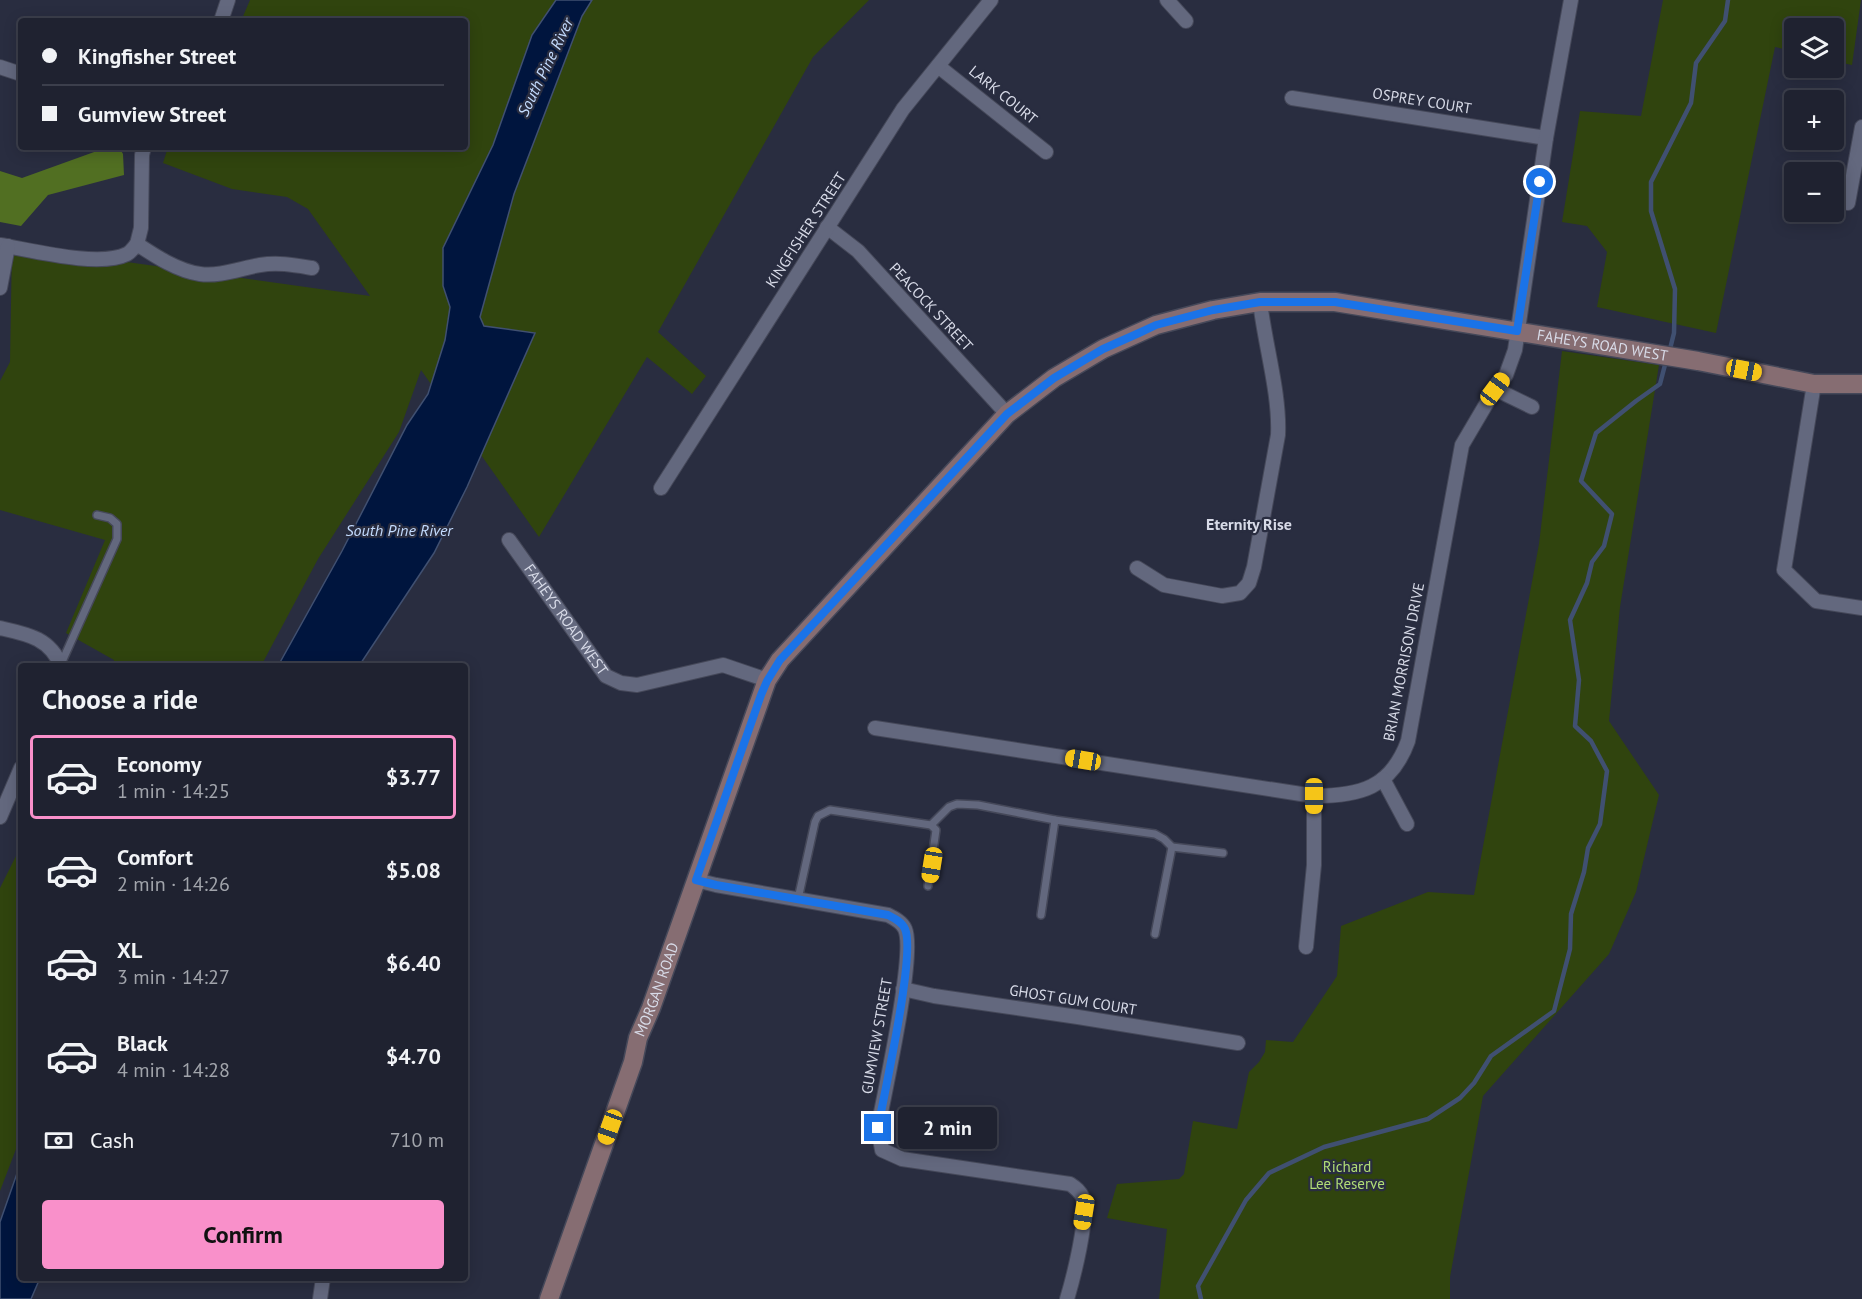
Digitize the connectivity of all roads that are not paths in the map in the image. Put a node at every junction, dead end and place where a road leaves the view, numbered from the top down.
1 (228, 0) edge
2 (991, 0) edge
3 (1167, 0) edge
4 (1571, 0) edge
5 (222, 18) edge
6 (1186, 21) dead end
7 (938, 66) junction
8 (0, 67) edge
9 (18, 73) edge
10 (1292, 98) dead end
11 (1862, 127) edge
12 (1546, 138) junction
13 (143, 150) edge
14 (1046, 152) dead end
15 (1848, 203) dead end
16 (827, 227) junction
17 (137, 244) junction
18 (4, 246) edge
19 (312, 268) dead end
20 (0, 288) edge
21 (1260, 302) junction
22 (1517, 331) junction
23 (1814, 384) junction
24 (1862, 384) edge
25 (1495, 389) junction
26 (1532, 407) dead end
27 (1007, 414) junction
28 (661, 488) dead end
29 (97, 515) dead end
30 (509, 540) dead end
31 (1137, 568) dead end
32 (1862, 608) edge
33 (0, 628) edge
34 (60, 663) edge
35 (62, 663) edge
36 (767, 681) junction
37 (875, 728) dead end
38 (18, 775) edge
39 (1383, 779) junction
40 (1314, 796) junction
41 (0, 817) edge
42 (1055, 820) junction
43 (1407, 824) dead end
44 (931, 825) junction
45 (1172, 847) junction
46 (1223, 853) dead end
47 (696, 880) junction
48 (928, 886) dead end
49 (798, 899) junction
50 (1041, 915) dead end
51 (1155, 934) dead end
52 (1306, 947) dead end
53 (903, 989) junction
54 (1238, 1043) dead end
55 (323, 1281) edge
56 (320, 1299) edge
57 (549, 1299) edge
58 (1067, 1299) edge

1 - 5 street
2 - 7 street, KINGFISHER STREET
3 - 6 street
4 - 12 street
7 - 14 street, LARK COURT
7 - 16 street, KINGFISHER STREET
8 - 9 street
10 - 12 street, OSPREY COURT
11 - 15 street
12 - 22 street
13 - 17 street
16 - 27 street, PEACOCK STREET
16 - 28 street, KINGFISHER STREET
17 - 18 street
17 - 19 street
18 - 20 street
21 - 22 street, FAHEYS ROAD WEST
21 - 27 street, FAHEYS ROAD WEST
21 - 31 street
22 - 23 street, FAHEYS ROAD WEST
22 - 25 street, BRIAN MORRISON DRIVE
23 - 24 street, FAHEYS ROAD WEST
23 - 32 street
25 - 26 street
25 - 39 street, BRIAN MORRISON DRIVE
27 - 36 street, FAHEYS ROAD WEST
29 - 35 lane
30 - 36 street, FAHEYS ROAD WEST
33 - 34 street
36 - 47 street, MORGAN ROAD
37 - 40 street, BRIAN MORRISON DRIVE
38 - 41 street
39 - 40 street, BRIAN MORRISON DRIVE
39 - 43 street
40 - 52 street
42 - 44 lane
42 - 45 lane
42 - 50 lane
44 - 48 lane
44 - 49 lane
45 - 46 lane
45 - 51 lane
47 - 49 street, GUMVIEW STREET
47 - 57 street, MORGAN ROAD
49 - 53 street, GUMVIEW STREET
53 - 54 street, GHOST GUM COURT
53 - 58 street, GUMVIEW STREET
55 - 56 street

